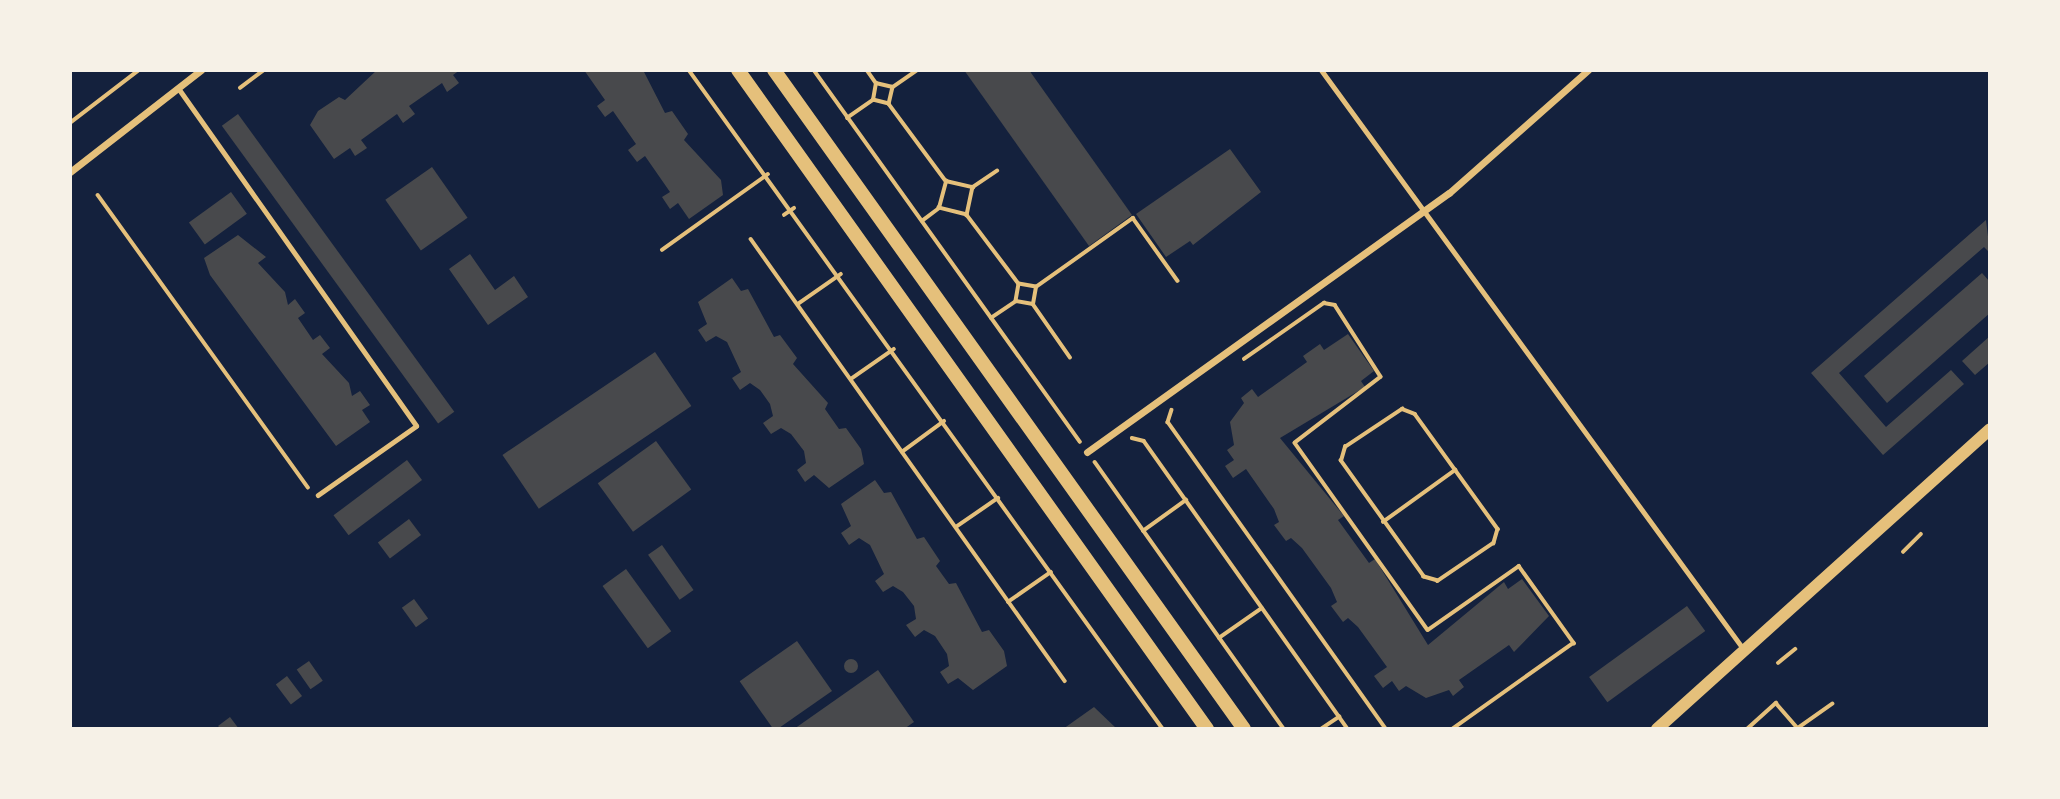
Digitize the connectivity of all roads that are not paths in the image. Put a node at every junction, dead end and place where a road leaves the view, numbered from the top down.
1 (201, 70) edge
2 (738, 70) edge
3 (774, 70) edge
4 (1321, 70) edge
5 (1588, 70) edge
6 (178, 88) junction
7 (70, 172) edge
8 (1424, 211) junction
9 (1990, 429) edge
10 (1087, 452) road end
11 (316, 496) road end
12 (1744, 650) junction
13 (1207, 729) edge
14 (1244, 729) edge
15 (1657, 729) edge

1 - 6 street
2 - 13 main road
3 - 14 main road
4 - 8 lane
5 - 8 street
6 - 7 street
6 - 11 lane
8 - 10 street
8 - 12 lane
9 - 12 street
12 - 15 street

